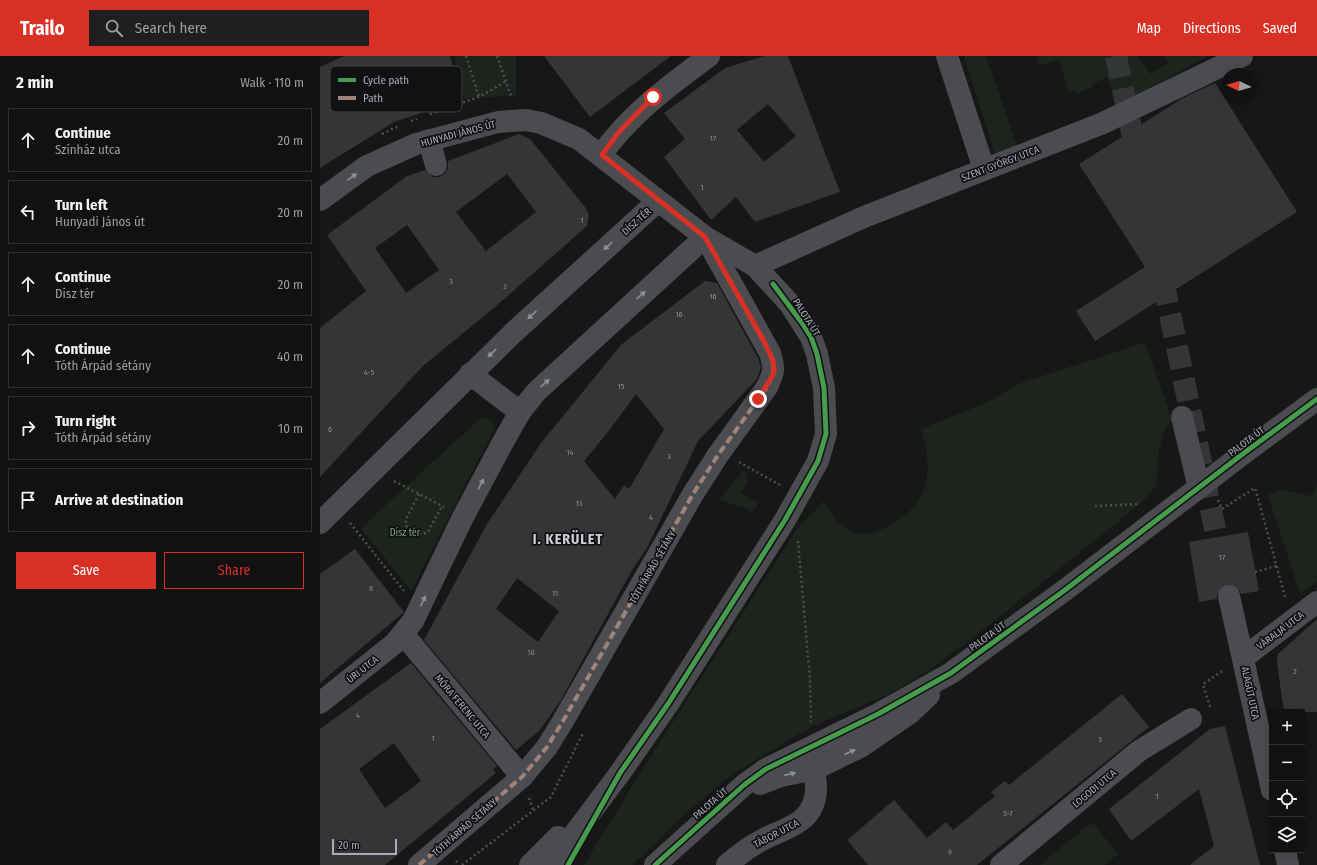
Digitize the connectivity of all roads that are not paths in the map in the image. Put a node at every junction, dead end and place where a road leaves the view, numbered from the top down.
1 (709, 56) edge
2 (947, 56) edge
3 (1234, 58) edge
4 (429, 140) junction
5 (602, 155) junction
6 (436, 166) dead end
7 (984, 169) junction
8 (320, 200) edge
9 (658, 201) junction
10 (705, 237) junction
11 (755, 266) junction
12 (470, 374) junction
13 (1317, 399) edge
14 (520, 412) junction
15 (1182, 417) dead end
16 (1199, 488) junction
17 (320, 523) edge
18 (1229, 596) tunnel mouth
19 (1317, 602) edge
20 (404, 635) junction
21 (1243, 658) junction
22 (951, 673) junction
23 (320, 703) edge
24 (1192, 719) dead end
25 (803, 750) junction
26 (814, 769) junction
27 (620, 773) junction
28 (522, 777) junction
29 (1270, 781) edge
30 (728, 800) junction
31 (1286, 853) edge
32 (419, 865) edge
33 (530, 865) edge
34 (551, 865) edge
35 (568, 865) edge
36 (655, 865) edge
37 (726, 865) edge
38 (1001, 865) edge
39 (1288, 865) edge

1 - 5 street
2 - 7 street
3 - 7 street, SZENT GYÖRGY UTCA
4 - 5 street, HUNYADI JÁNOS ÚT
4 - 6 street
8 -> 4 street, HUNYADI JÁNOS ÚT
5 - 9 street, HUNYADI JÁNOS ÚT
7 - 11 street, SZENT GYÖRGY UTCA
9 - 10 street, DÍSZ TÉR
9 -> 12 street, DÍSZ TÉR
10 - 11 street, PALOTA ÚT
14 -> 10 street
10 - 28 street, TÓTH ÁRPÁD SÉTÁNY
11 - 27 street, PALOTA ÚT
12 - 14 street
12 - 17 street, DÍSZ TÉR
13 - 16 street, PALOTA ÚT
20 -> 14 street
15 - 16 street
16 - 22 street, PALOTA ÚT
18 - 21 street, ALAGÚT UTCA
19 - 21 street, VÁRALJA UTCA
20 - 23 street, ÚRI UTCA
20 - 28 street, MÓRA FERENC UTCA
21 - 29 street, ALAGÚT UTCA
22 - 25 street, PALOTA ÚT
26 -> 22 street, PALOTA ÚT
24 - 38 street, LOGODI UTCA
25 - 26 street, TÁBOR UTCA
25 - 30 street, PALOTA ÚT
30 -> 26 street, PALOTA ÚT
26 - 37 street, TÁBOR UTCA
27 - 33 street, PALOTA ÚT
27 - 34 street, PALOTA ÚT
27 - 35 street, PALOTA ÚT
28 - 32 street, TÓTH ÁRPÁD SÉTÁNY
30 - 36 street, PALOTA ÚT
31 - 39 street

